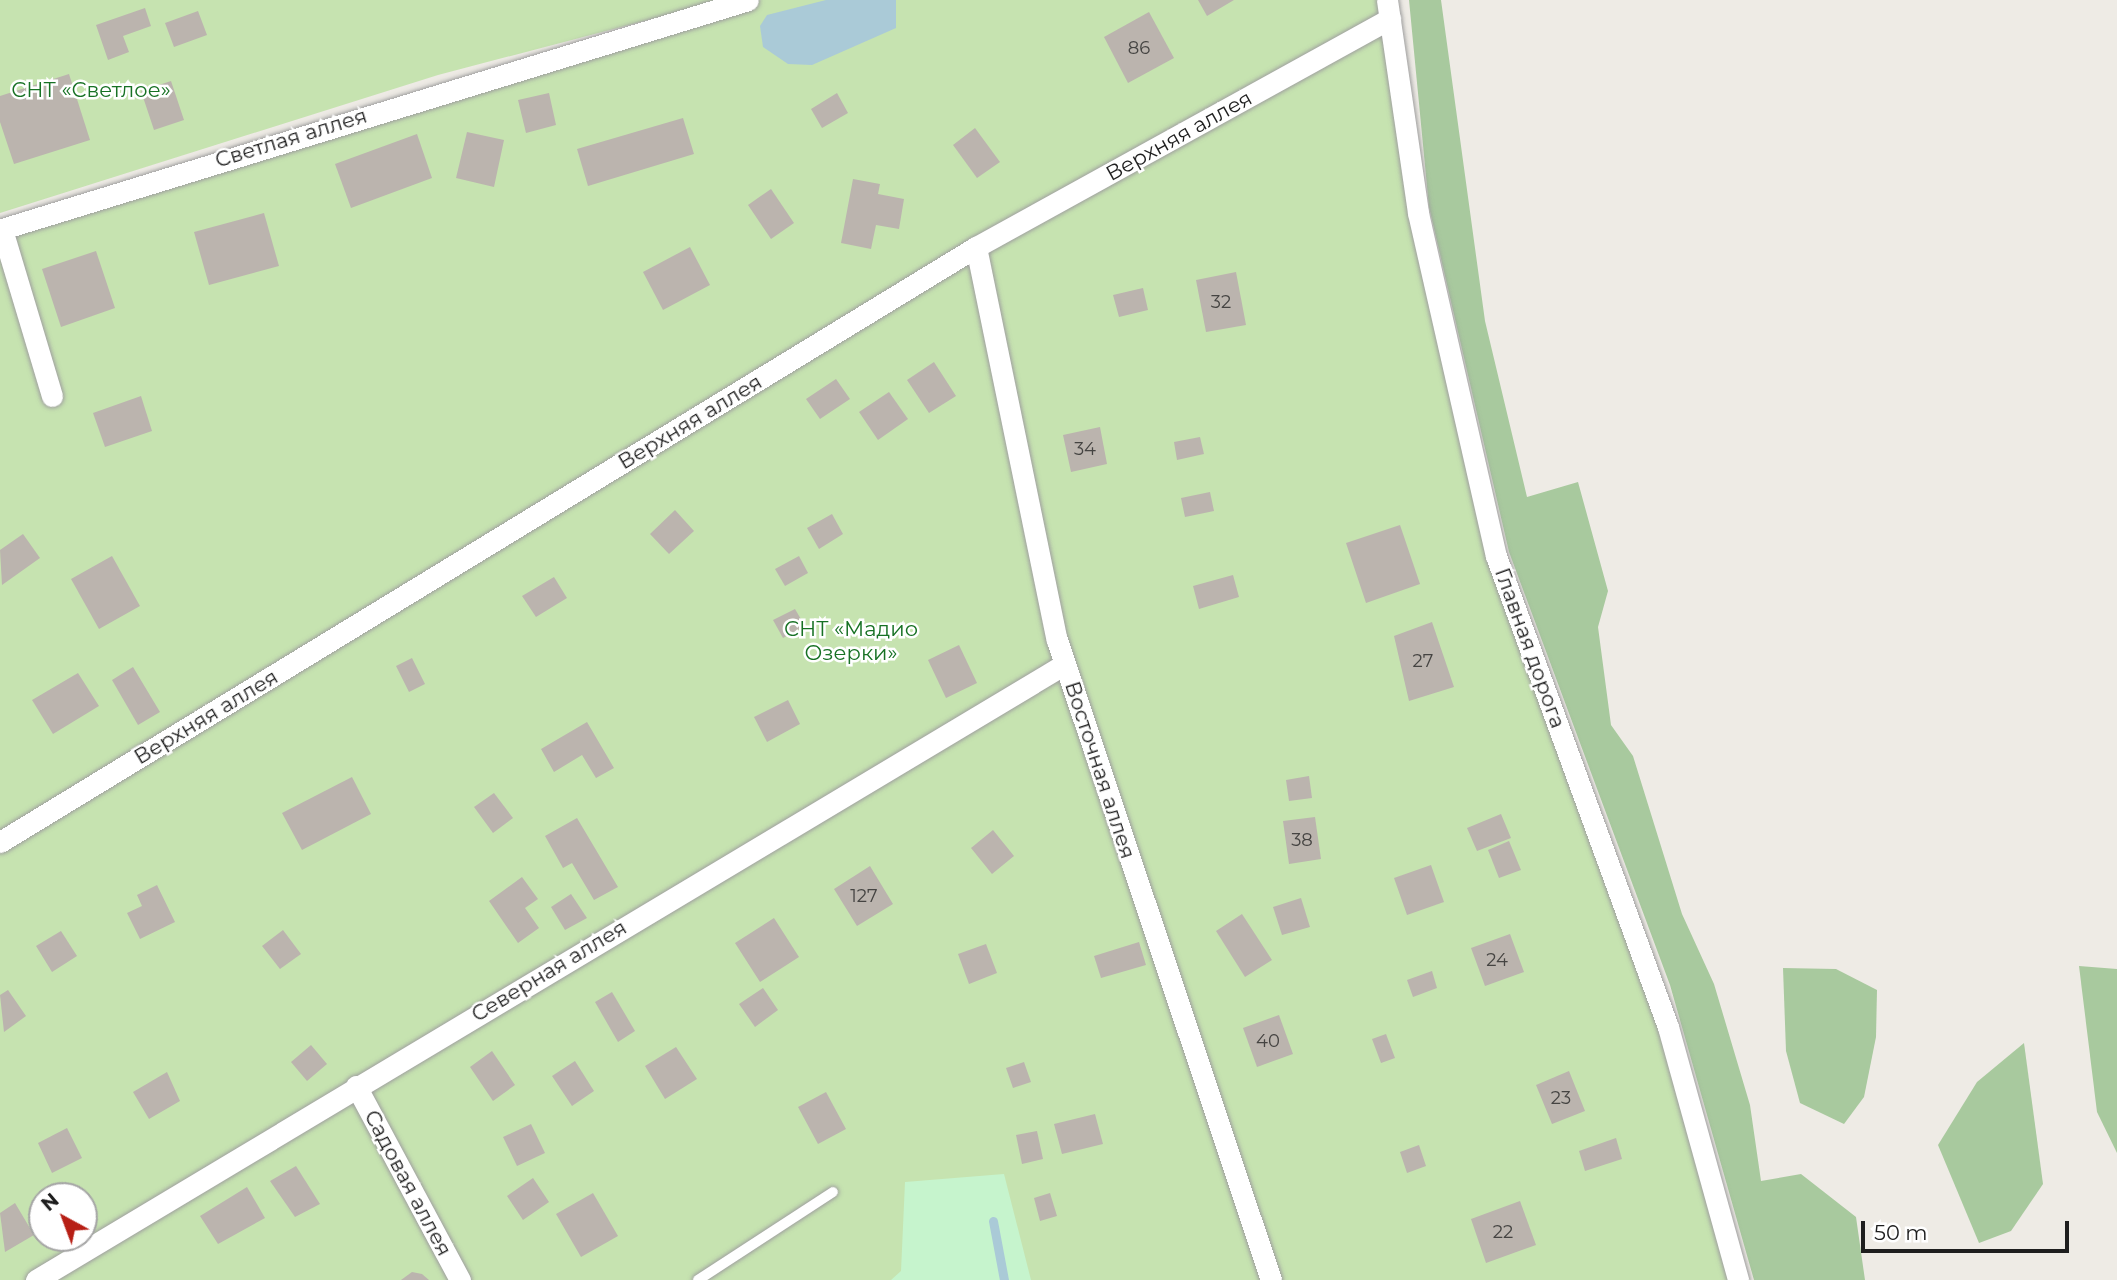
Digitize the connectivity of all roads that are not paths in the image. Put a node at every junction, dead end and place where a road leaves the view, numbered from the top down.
1 (748, 0) edge
2 (1388, 9) edge
3 (975, 247) junction
4 (52, 396) dead end
5 (1065, 664) junction
6 (0, 842) edge
7 (356, 1086) junction
8 (833, 1192) dead end
9 (36, 1280) edge
10 (460, 1280) edge
11 (698, 1280) edge
12 (1271, 1280) edge
13 (1738, 1280) edge

1 - 4 street, Светлая аллея
2 - 3 street, Верхняя аллея
2 - 13 street, Главная дорога
3 - 5 street, Восточная аллея
3 - 6 street, Верхняя аллея
5 - 7 street, Северная аллея
5 - 12 street, Восточная аллея
7 - 9 street, Северная аллея
7 - 10 street, Садовая аллея
8 - 11 lane

